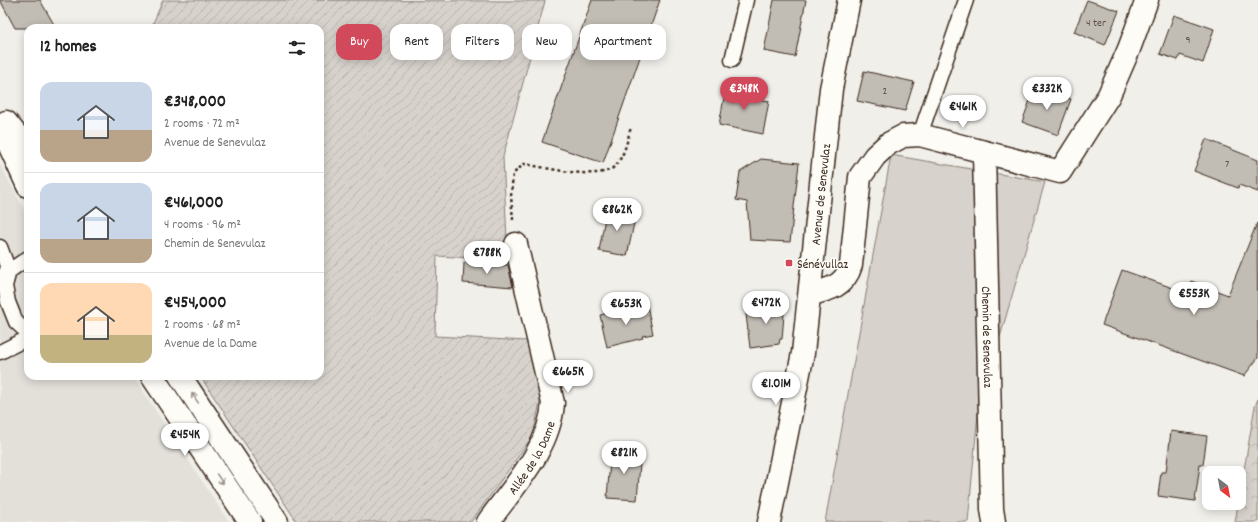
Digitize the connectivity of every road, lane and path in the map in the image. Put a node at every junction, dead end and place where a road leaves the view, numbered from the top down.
1 (746, 0) edge
2 (966, 0) edge
3 (1147, 0) edge
4 (849, 3) edge
5 (732, 60) dead end
6 (0, 114) edge
7 (0, 125) edge
8 (631, 127) dead end
9 (920, 135) junction
10 (24, 144) edge
11 (984, 152) junction
12 (24, 177) edge
13 (516, 244) joint
14 (0, 247) edge
15 (24, 261) edge
16 (4, 275) edge
17 (810, 294) junction
18 (24, 329) edge
19 (24, 340) edge
20 (0, 352) edge
21 (155, 380) edge
22 (183, 380) edge
23 (250, 522) edge
24 (277, 522) edge
25 (488, 522) edge
26 (769, 522) edge
27 (994, 522) edge

1 - 5 lane
2 - 9 lane
3 - 11 street
4 - 17 street, Avenue de Senevulaz
6 - 10 street
7 - 12 street
8 - 13 path
9 - 11 street
9 - 17 street
11 - 27 street, Chemin de Senevulaz
13 - 25 street, Allée de la Dame
14 - 16 lane
15 - 16 lane
16 - 18 lane
17 - 26 street, Avenue de Senevulaz
19 - 20 lane
21 -> 23 street
24 -> 22 street

